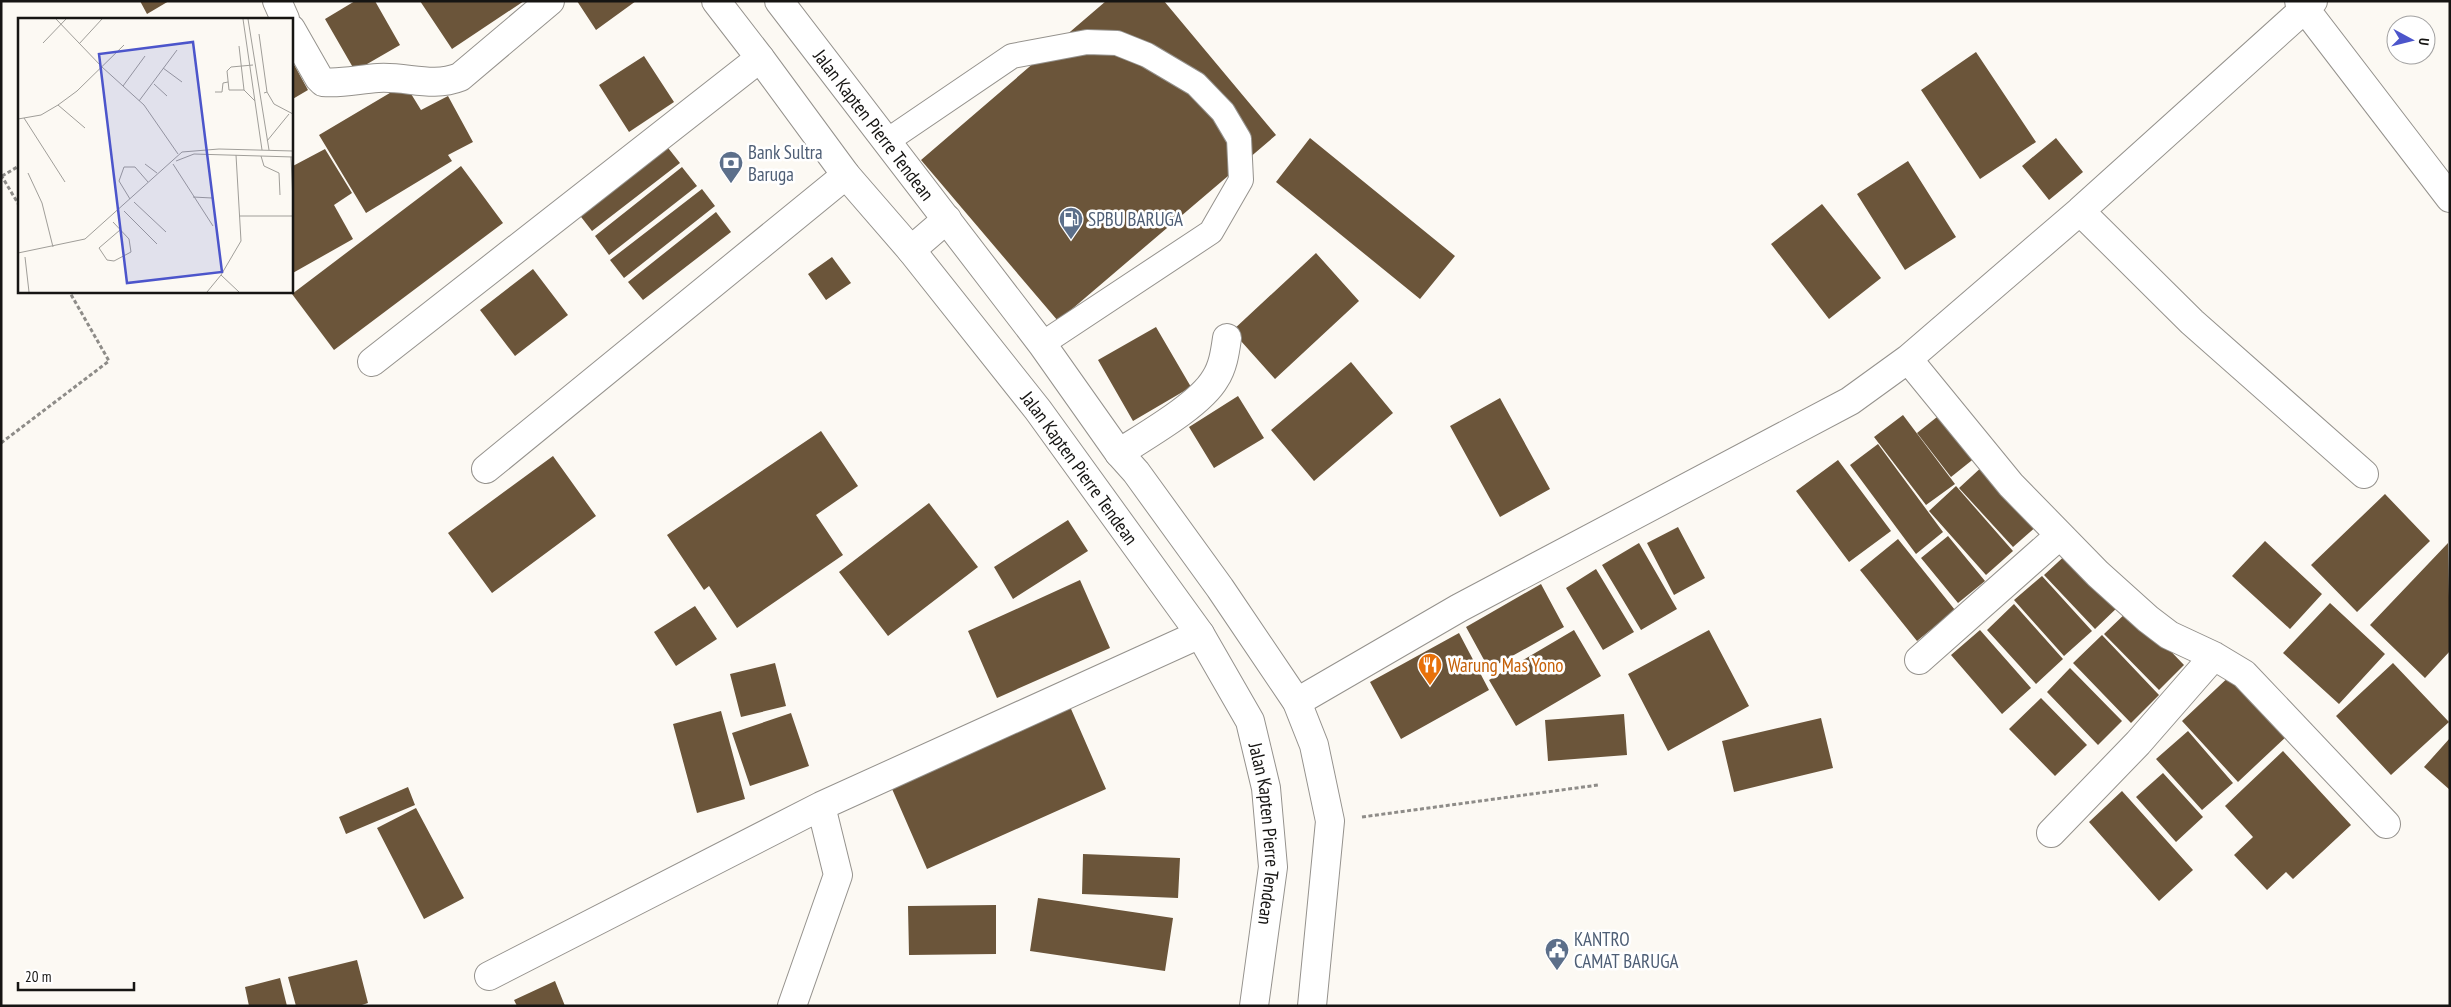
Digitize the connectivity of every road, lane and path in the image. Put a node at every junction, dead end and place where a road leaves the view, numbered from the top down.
1 (277, 1) edge
2 (550, 1) edge
3 (716, 1) edge
4 (779, 1) edge
5 (2305, 4) edge
6 (285, 18) edge
7 (292, 31) edge
8 (760, 58) junction
9 (887, 141) junction
10 (18, 167) edge
11 (2, 175) edge
12 (846, 175) junction
13 (2450, 198) edge
14 (18, 203) edge
15 (2080, 211) junction
16 (947, 219) junction
17 (910, 250) junction
18 (70, 292) edge
19 (1227, 338) dead end
20 (1042, 344) junction
21 (1908, 359) junction
22 (372, 362) dead end
23 (1, 443) edge
24 (1119, 453) junction
25 (486, 469) dead end
26 (2364, 474) dead end
27 (2059, 536) junction
28 (1200, 634) junction
29 (2214, 656) junction
30 (1919, 660) dead end
31 (1297, 702) junction
32 (1598, 785) dead end
33 (821, 806) junction
34 (1330, 821) junction
35 (2386, 824) dead end
36 (2051, 833) dead end
37 (489, 976) dead end
38 (792, 1006) edge
39 (1254, 1006) edge
40 (1312, 1006) edge

1 - 6 main road
2 - 7 main road
3 - 8 main road, Jalan Kapten Pierre Tendean
4 - 9 main road, Jalan Kapten Pierre Tendean
5 - 13 main road
5 - 15 main road
8 - 12 main road, Jalan Kapten Pierre Tendean
8 - 22 main road
9 - 16 main road, Jalan Kapten Pierre Tendean
9 - 20 lane
10 - 11 path
11 - 14 path
12 - 17 main road, Jalan Kapten Pierre Tendean
12 - 25 main road
15 - 21 main road
15 - 26 main road
16 - 17 main road
16 - 20 main road, Jalan Kapten Pierre Tendean
17 - 28 main road, Jalan Kapten Pierre Tendean
18 - 23 path
19 - 24 main road
20 - 24 main road, Jalan Kapten Pierre Tendean
21 - 27 main road
21 - 31 main road
24 - 31 main road, Jalan Kapten Pierre Tendean
27 - 29 main road
27 - 30 main road
28 - 33 main road
28 - 39 main road, Jalan Kapten Pierre Tendean
29 - 35 main road
29 - 36 main road
31 - 34 main road, Jalan Kapten Pierre Tendean
32 - 34 path
33 - 37 main road
33 - 38 main road
34 - 40 main road, Jalan Kapten Pierre Tendean

